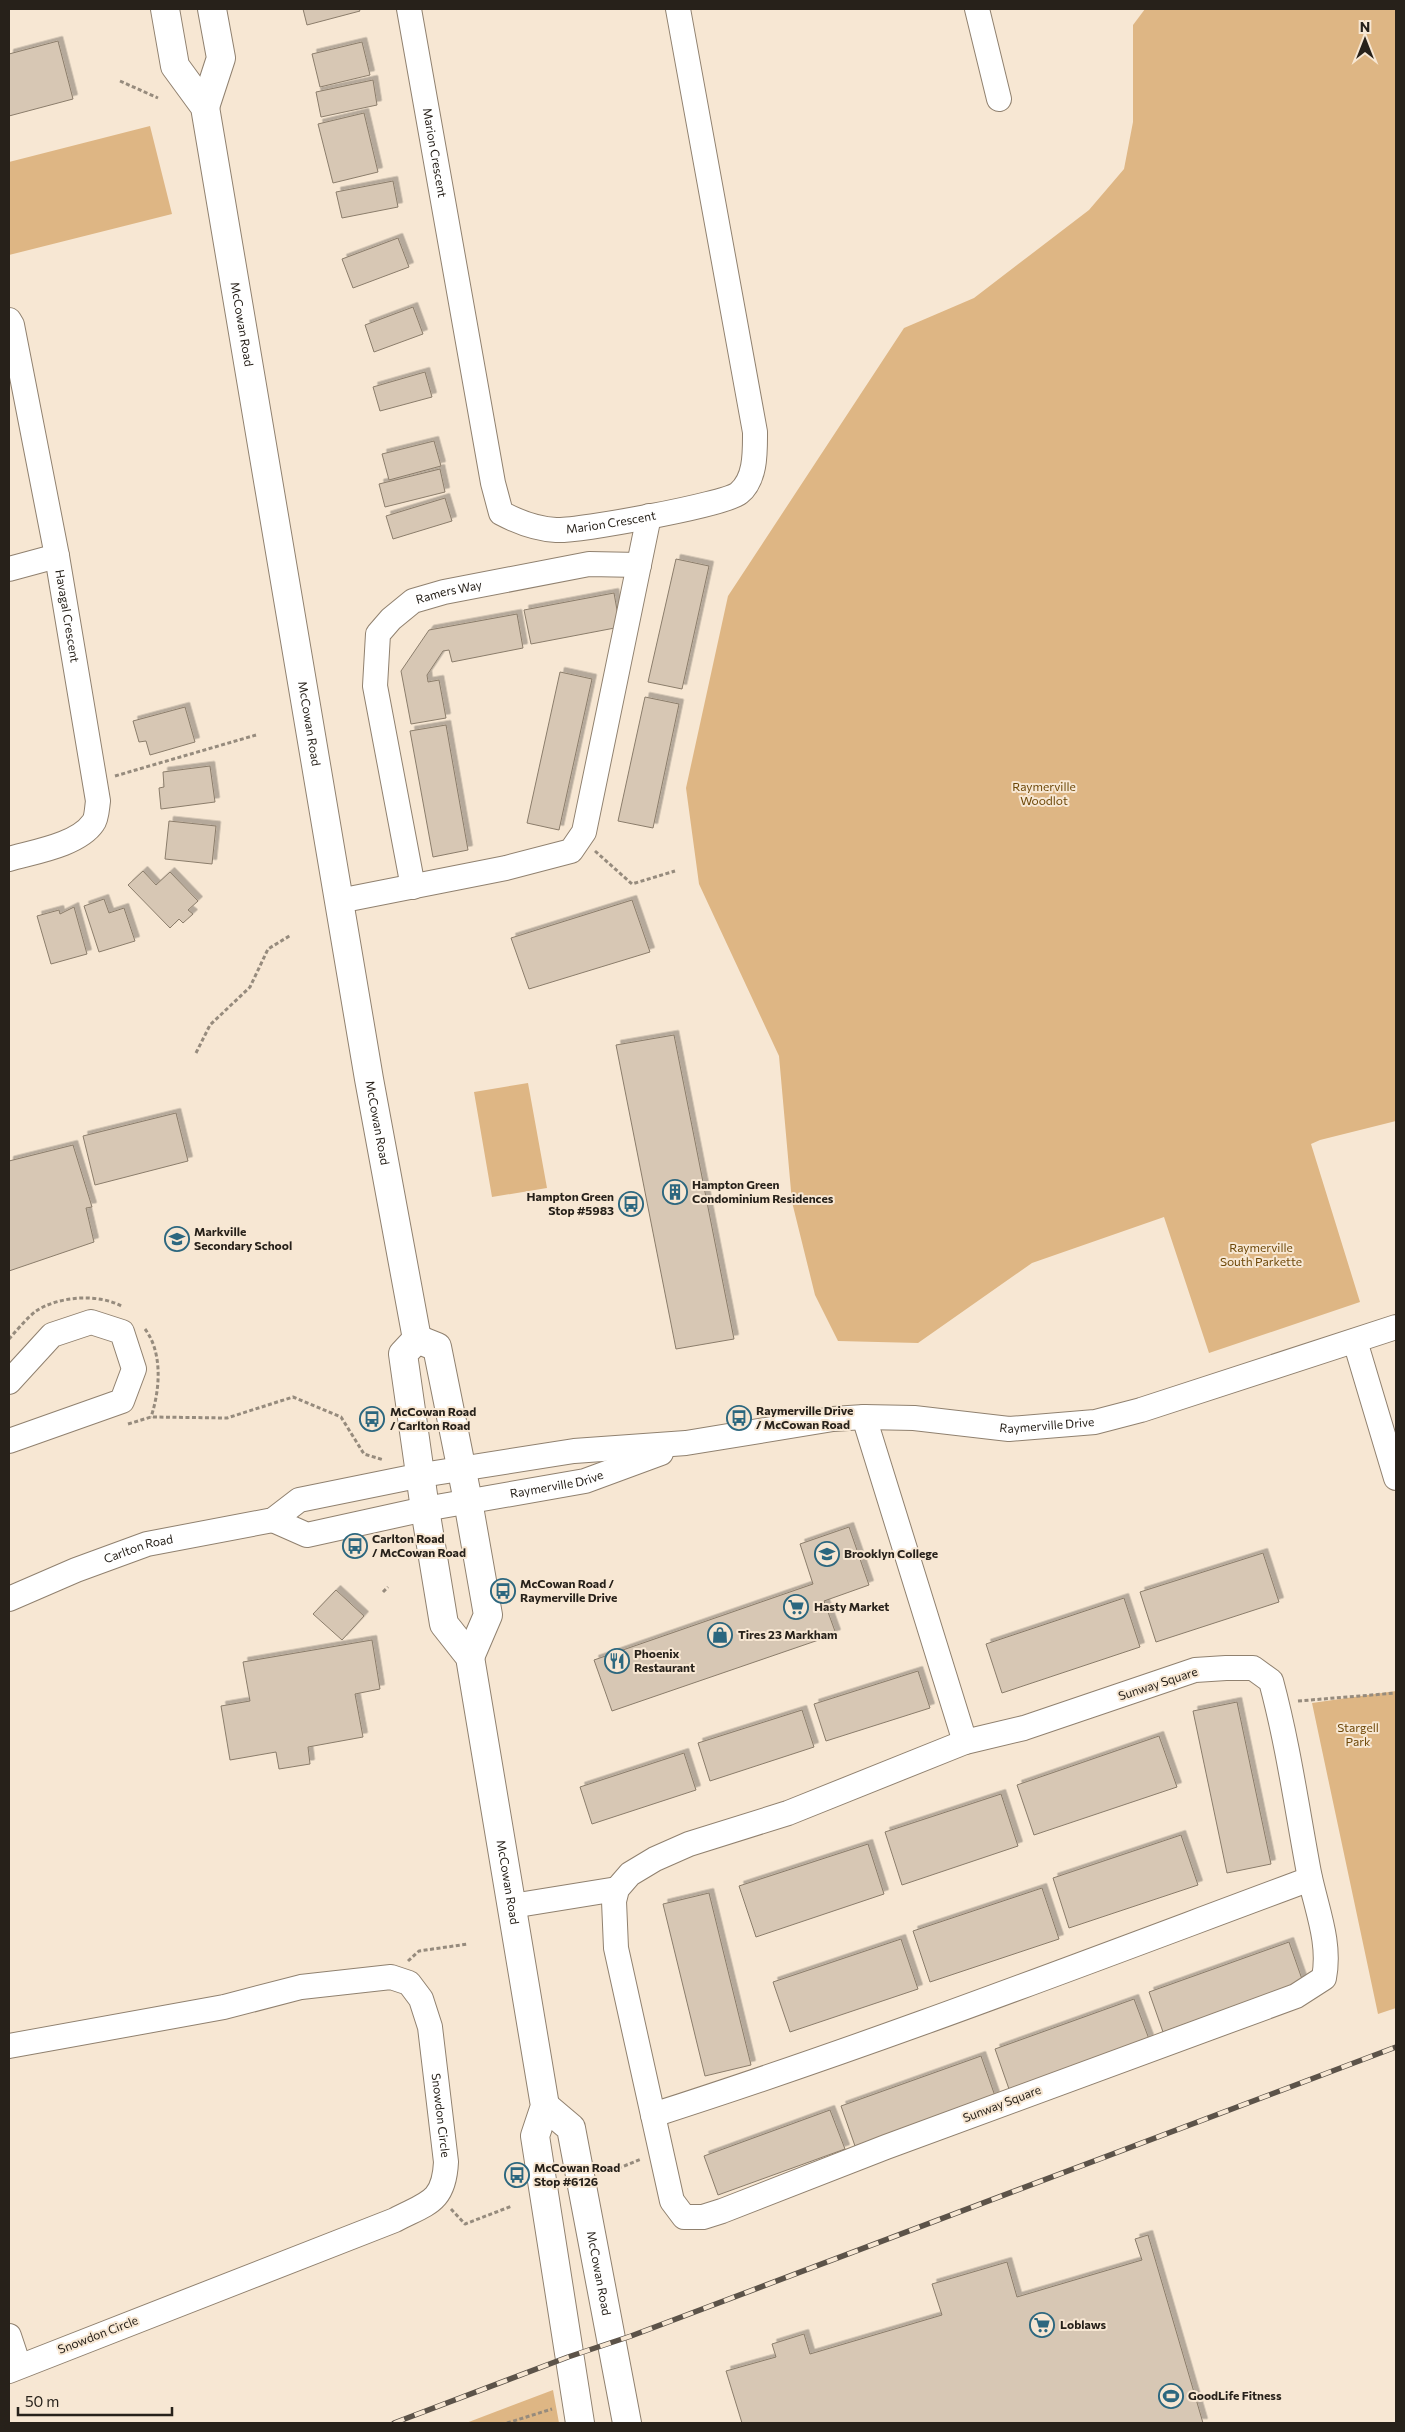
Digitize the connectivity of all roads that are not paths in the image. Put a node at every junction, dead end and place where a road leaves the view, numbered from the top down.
1 (165, 9) edge
2 (212, 9) edge
3 (409, 9) edge
4 (678, 9) edge
5 (977, 9) edge
6 (999, 99) dead end
7 (205, 107) junction
8 (9, 320) edge
9 (649, 516) junction
10 (57, 556) junction
11 (639, 565) junction
12 (9, 569) edge
13 (9, 859) edge
14 (413, 887) junction
15 (339, 901) junction
16 (1396, 1327) edge
17 (417, 1339) junction
18 (1355, 1341) junction
19 (9, 1382) edge
20 (864, 1417) junction
21 (9, 1441) edge
22 (686, 1443) junction
23 (462, 1469) junction
24 (422, 1475) junction
25 (1396, 1478) edge
26 (468, 1501) junction
27 (425, 1509) junction
28 (273, 1520) junction
29 (9, 1599) edge
30 (470, 1657) junction
31 (965, 1742) junction
32 (1310, 1879) junction
33 (618, 1889) junction
34 (512, 1906) junction
35 (9, 2046) edge
36 (545, 2106) junction
37 (653, 2114) junction
38 (9, 2336) edge
39 (14, 2369) edge
40 (580, 2423) edge
41 (627, 2423) edge

1 - 7 main road, McCowan Road
2 - 7 main road, McCowan Road
3 - 9 street, Marion Crescent
4 - 9 street, Marion Crescent
5 - 6 street
7 - 15 main road, McCowan Road
8 - 10 street, Havagal Crescent
9 - 11 street
10 - 12 street
10 - 13 street, Havagal Crescent
11 - 14 street
11 - 14 street, Ramers Way
14 - 15 street
15 - 17 main road, McCowan Road
16 - 18 street, Raymerville Drive
17 - 23 main road
17 - 24 main road, McCowan Road
18 - 20 street, Raymerville Drive
18 - 25 street
19 - 21 street
20 - 22 street, Raymerville Drive
20 - 31 street
22 - 23 street, Raymerville Drive
22 - 26 street, Raymerville Drive
23 - 24 street, Carlton Road
23 - 26 main road
24 - 27 main road, McCowan Road
24 - 28 street, Carlton Road
26 - 27 street, Raymerville Drive
26 - 30 main road
27 - 28 street
27 - 30 main road, McCowan Road
28 - 29 street, Carlton Road
30 - 34 main road, McCowan Road
31 - 32 street, Sunway Square
31 - 33 street, Sunway Square
32 - 37 street
32 - 37 street, Sunway Square
33 - 34 street
33 - 37 street, Sunway Square
34 - 36 main road, McCowan Road
35 - 39 street, Snowdon Circle
36 - 40 main road, McCowan Road
36 - 41 main road, McCowan Road
38 - 39 street

